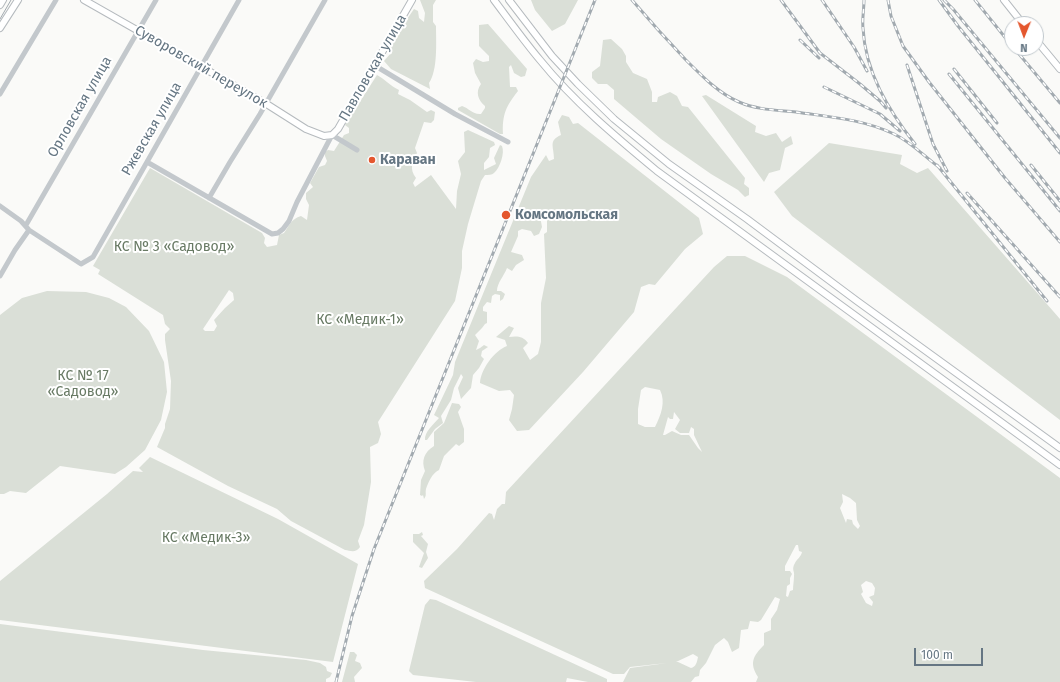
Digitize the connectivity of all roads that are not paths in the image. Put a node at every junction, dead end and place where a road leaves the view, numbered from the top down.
1 (3, 0) edge
2 (18, 0) edge
3 (56, 0) edge
4 (84, 0) edge
5 (156, 0) edge
6 (239, 0) edge
7 (324, 0) edge
8 (412, 0) edge
9 (494, 0) edge
10 (509, 0) edge
11 (1004, 0) edge
12 (0, 5) edge
13 (1017, 16) edge
14 (0, 28) edge
15 (138, 31) junction
16 (1044, 50) edge
17 (374, 65) junction
18 (201, 66) junction
19 (1060, 69) edge
20 (0, 94) edge
21 (266, 103) junction
22 (318, 134) joint
23 (332, 135) junction
24 (508, 142) dead end
25 (357, 150) dead end
26 (147, 162) junction
27 (209, 198) junction
28 (0, 206) edge
29 (28, 228) junction
30 (0, 276) edge
31 (1060, 448) edge
32 (1060, 464) edge

1 - 12 main road
2 - 14 main road
3 - 20 street
4 - 15 main road, Суворовский переулок
5 - 15 street, Орловская улица
6 - 18 street, Ржевская улица
7 - 21 street
8 - 17 main road, Павловская улица
9 - 32 main road
10 - 31 main road
11 - 13 main road
15 - 18 main road, Суворовский переулок
15 - 29 street, Орловская улица
16 - 19 main road
17 - 23 main road, Павловская улица
17 - 24 street
18 - 21 main road, Суворовский переулок
18 - 26 street, Ржевская улица
21 - 22 main road, Суворовский переулок
21 - 27 street
22 - 23 main road, Павловская улица
23 - 25 street, Павловская улица
23 - 27 street, Павловская улица
26 - 27 street
26 - 29 street, Ржевская улица
28 - 29 street
29 - 30 street, Орловская улица

